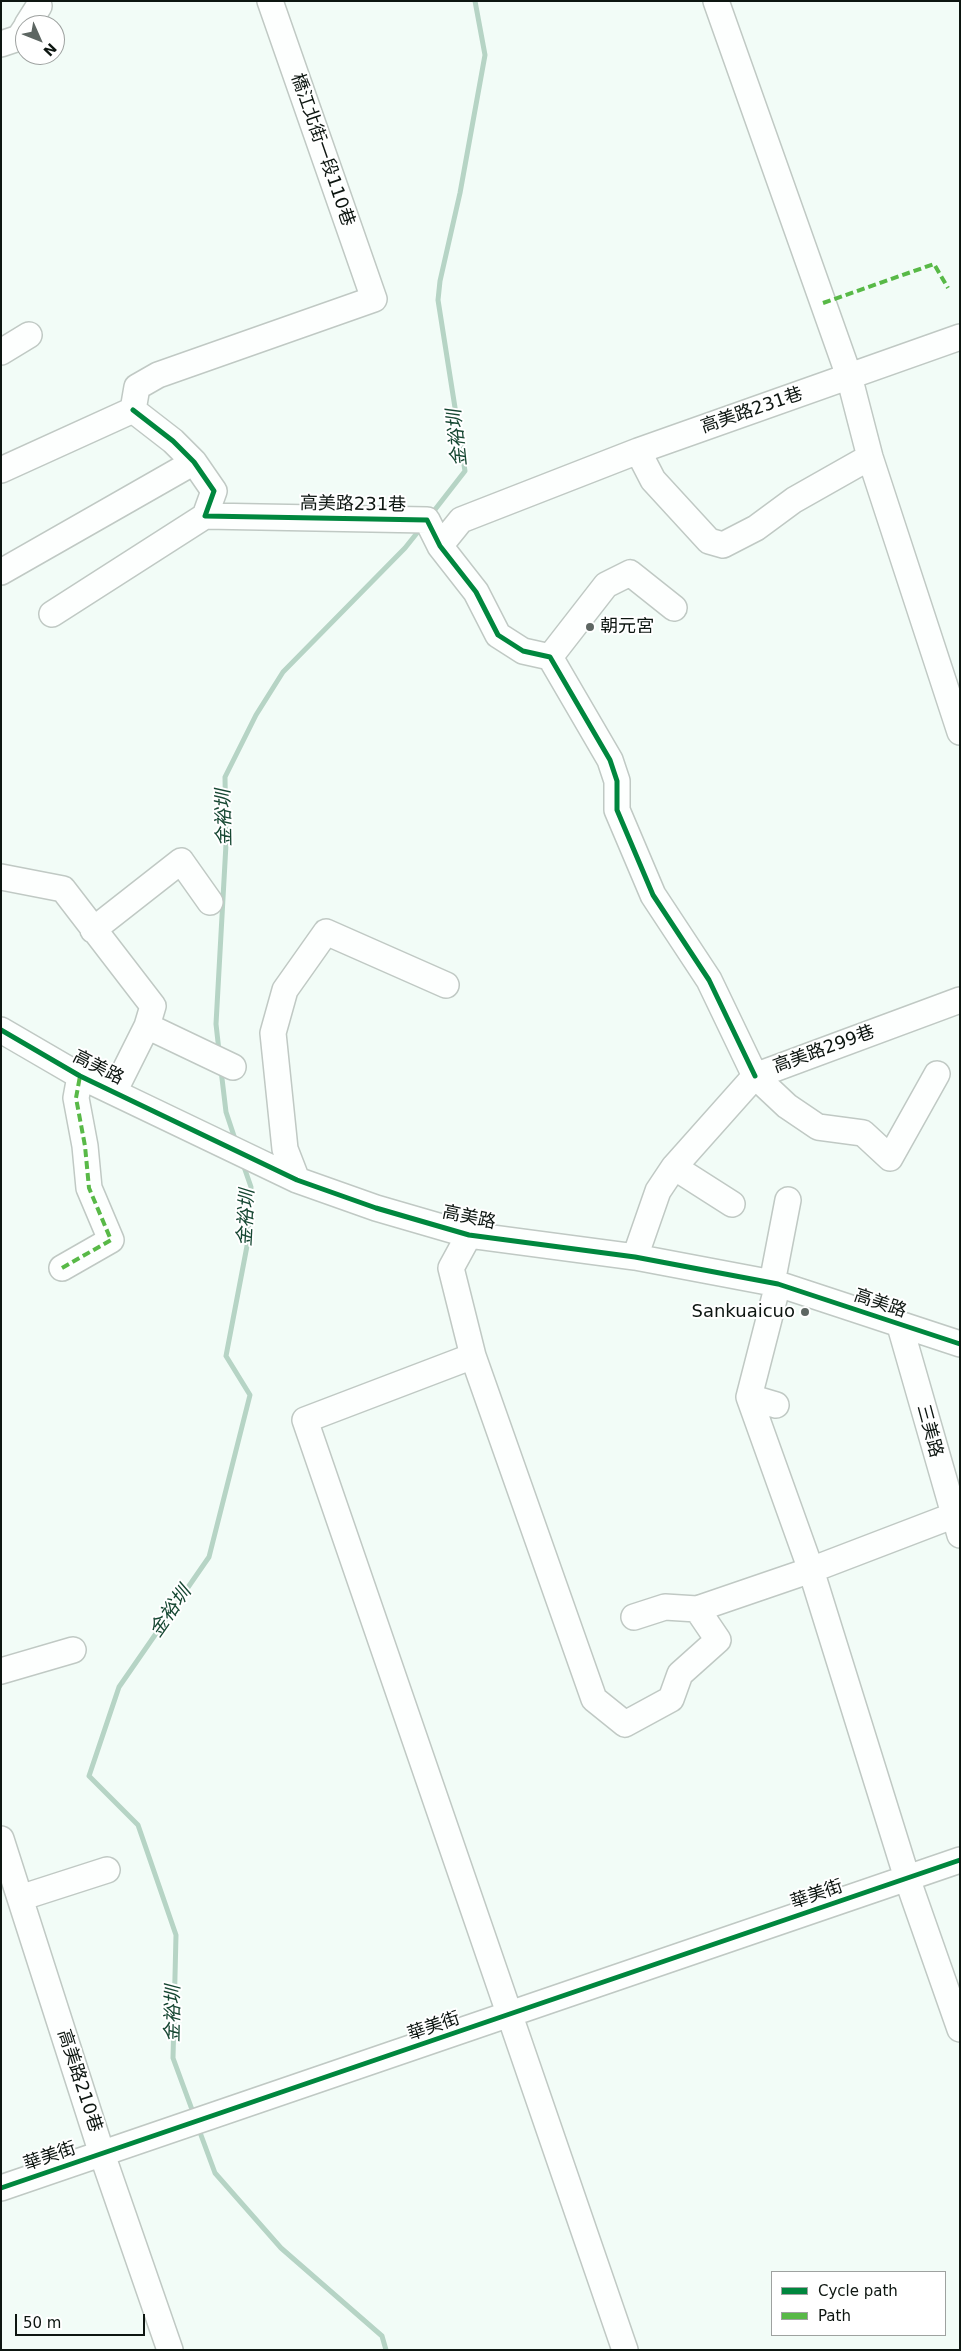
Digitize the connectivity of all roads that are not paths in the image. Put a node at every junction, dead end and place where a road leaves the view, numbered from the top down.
1 (270, 1) edge
2 (716, 1) edge
3 (15, 39) edge
4 (1, 44) edge
5 (29, 335) dead end
6 (960, 337) edge
7 (1, 352) edge
8 (849, 376) junction
9 (133, 410) junction
10 (638, 451) junction
11 (870, 457) junction
12 (194, 462) junction
13 (1, 470) edge
14 (205, 516) junction
15 (440, 546) junction
16 (1, 572) edge
17 (674, 608) dead end
18 (52, 614) dead end
19 (550, 658) junction
20 (960, 732) edge
21 (1, 877) edge
22 (210, 902) dead end
23 (93, 930) junction
24 (446, 985) dead end
25 (960, 1000) edge
26 (147, 1026) junction
27 (1, 1030) edge
28 (233, 1067) dead end
29 (937, 1074) dead end
30 (80, 1076) junction
31 (755, 1076) junction
32 (114, 1092) junction
33 (674, 1167) junction
34 (297, 1180) junction
35 (788, 1200) dead end
36 (732, 1204) dead end
37 (469, 1235) junction
38 (635, 1257) junction
39 (62, 1268) dead end
40 (775, 1283) junction
41 (900, 1326) junction
42 (960, 1344) edge
43 (473, 1356) junction
44 (749, 1397) junction
45 (776, 1405) dead end
46 (957, 1521) edge
47 (811, 1570) junction
48 (697, 1609) junction
49 (634, 1617) dead end
50 (73, 1650) dead end
51 (1, 1671) edge
52 (1, 1839) edge
53 (960, 1860) edge
54 (107, 1870) dead end
55 (907, 1878) junction
56 (20, 1898) junction
57 (511, 2015) junction
58 (960, 2029) edge
59 (102, 2154) junction
60 (1, 2188) edge
61 (170, 2350) edge
62 (625, 2350) edge

1 - 9 street, 橋江北街一段110巷
2 - 8 street
3 - 4 street
5 - 7 street
6 - 8 street, 高美路231巷
8 - 10 street, 高美路231巷
8 - 11 street
9 - 12 street
9 - 13 street
10 - 11 street
10 - 15 street, 高美路231巷
11 - 20 street
12 - 14 street
12 - 16 street
14 - 15 street, 高美路231巷
14 - 18 street
15 - 19 street, 高美路231巷
17 - 19 street
19 - 31 street
21 - 23 street, 高美路
22 - 23 street
23 - 26 street, 高美路
24 - 34 street
25 - 31 street, 高美路299巷
26 - 28 street
26 - 32 street, 高美路
27 - 30 street, 高美路
29 - 31 street
30 - 32 street, 高美路
30 - 39 street
31 - 33 street, 高美路299巷
32 - 34 street, 高美路
33 - 36 street
33 - 38 street, 高美路299巷
34 - 37 street, 高美路
35 - 40 street
37 - 38 street, 高美路
37 - 43 street
38 - 40 street, 高美路
40 - 41 street, 高美路
40 - 44 street
41 - 42 street, 高美路
41 - 46 street, 三美路
43 - 48 street
43 - 57 street
44 - 45 street
44 - 47 street
46 - 47 street
47 - 48 street
47 - 55 street
48 - 49 street
50 - 51 street
52 - 56 street, 高美路210巷
53 - 55 street, 華美街
54 - 56 street
55 - 57 street, 華美街
55 - 58 street
56 - 59 street, 高美路210巷
57 - 59 street, 華美街
57 - 62 street
59 - 60 street, 華美街
59 - 61 street, 高美路210巷

